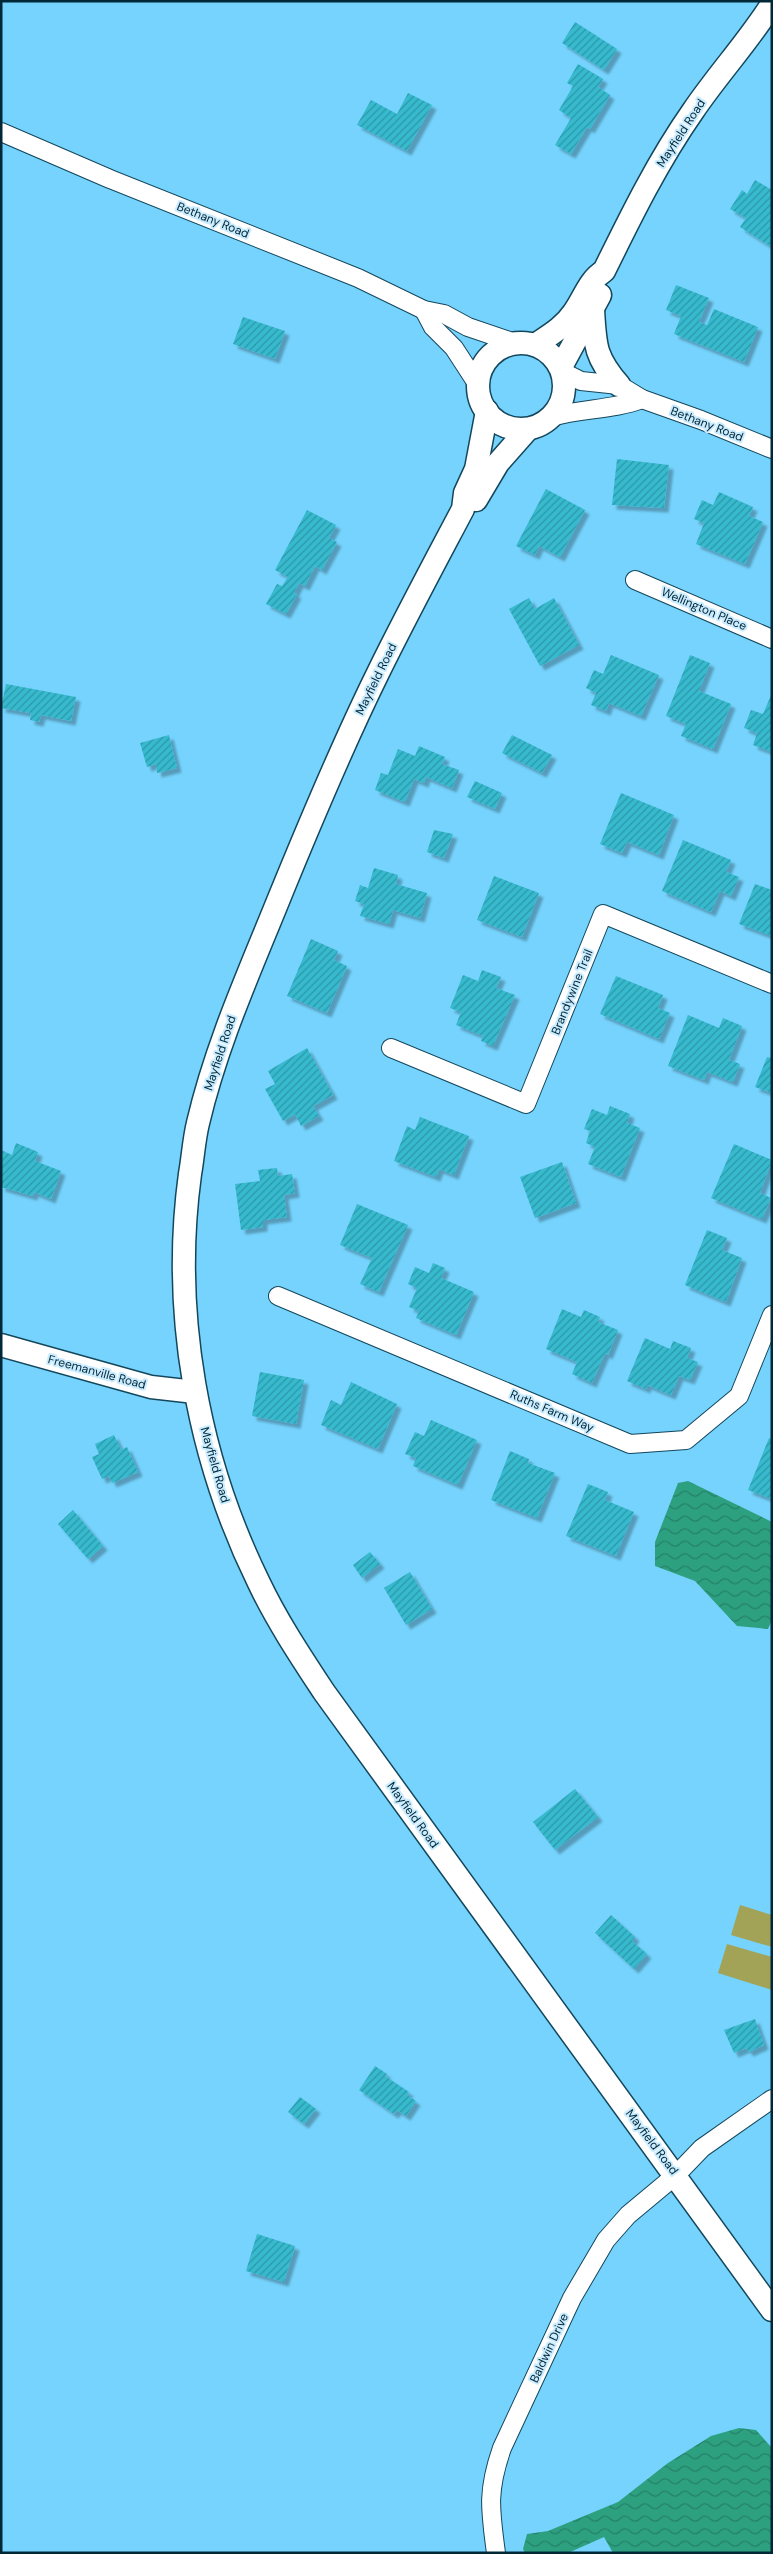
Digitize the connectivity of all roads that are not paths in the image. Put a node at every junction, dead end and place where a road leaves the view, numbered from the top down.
1 (772, 4) edge
2 (1, 132) edge
3 (604, 271) junction
4 (594, 309) junction
5 (424, 310) junction
6 (525, 344) junction
7 (562, 369) junction
8 (478, 385) junction
9 (619, 385) junction
10 (642, 399) junction
11 (487, 412) junction
12 (551, 417) junction
13 (528, 429) junction
14 (772, 449) edge
15 (463, 509) junction
16 (635, 580) dead end
17 (772, 639) edge
18 (772, 984) edge
19 (391, 1048) dead end
20 (278, 1296) dead end
21 (772, 1315) edge
22 (1, 1345) edge
23 (195, 1392) junction
24 (772, 2099) edge
25 (676, 2175) junction
26 (772, 2310) edge
27 (496, 2553) edge

1 - 3 street, Mayfield Road
2 - 5 street, Bethany Road
3 - 4 street, Mayfield Road
3 - 6 street, Mayfield Road
4 - 7 street, Mayfield Road
4 - 9 street
5 - 6 street, Bethany Road
5 - 8 street
6 - 7 street
6 - 8 street
7 - 9 street, Bethany Road
7 - 12 street
8 - 11 street
9 - 10 street, Bethany Road
10 - 12 street
10 - 14 street, Bethany Road
11 - 13 street
11 - 15 street, Mayfield Road
12 - 13 street
13 - 15 street, Mayfield Road
15 - 23 street, Mayfield Road
16 - 17 street, Wellington Place
18 - 19 street, Brandywine Trail
20 - 21 street, Ruths Farm Way
22 - 23 street, Freemanville Road
23 - 25 street, Mayfield Road
24 - 25 street, Baldwin Drive
25 - 26 street, Mayfield Road
25 - 27 street, Baldwin Drive

